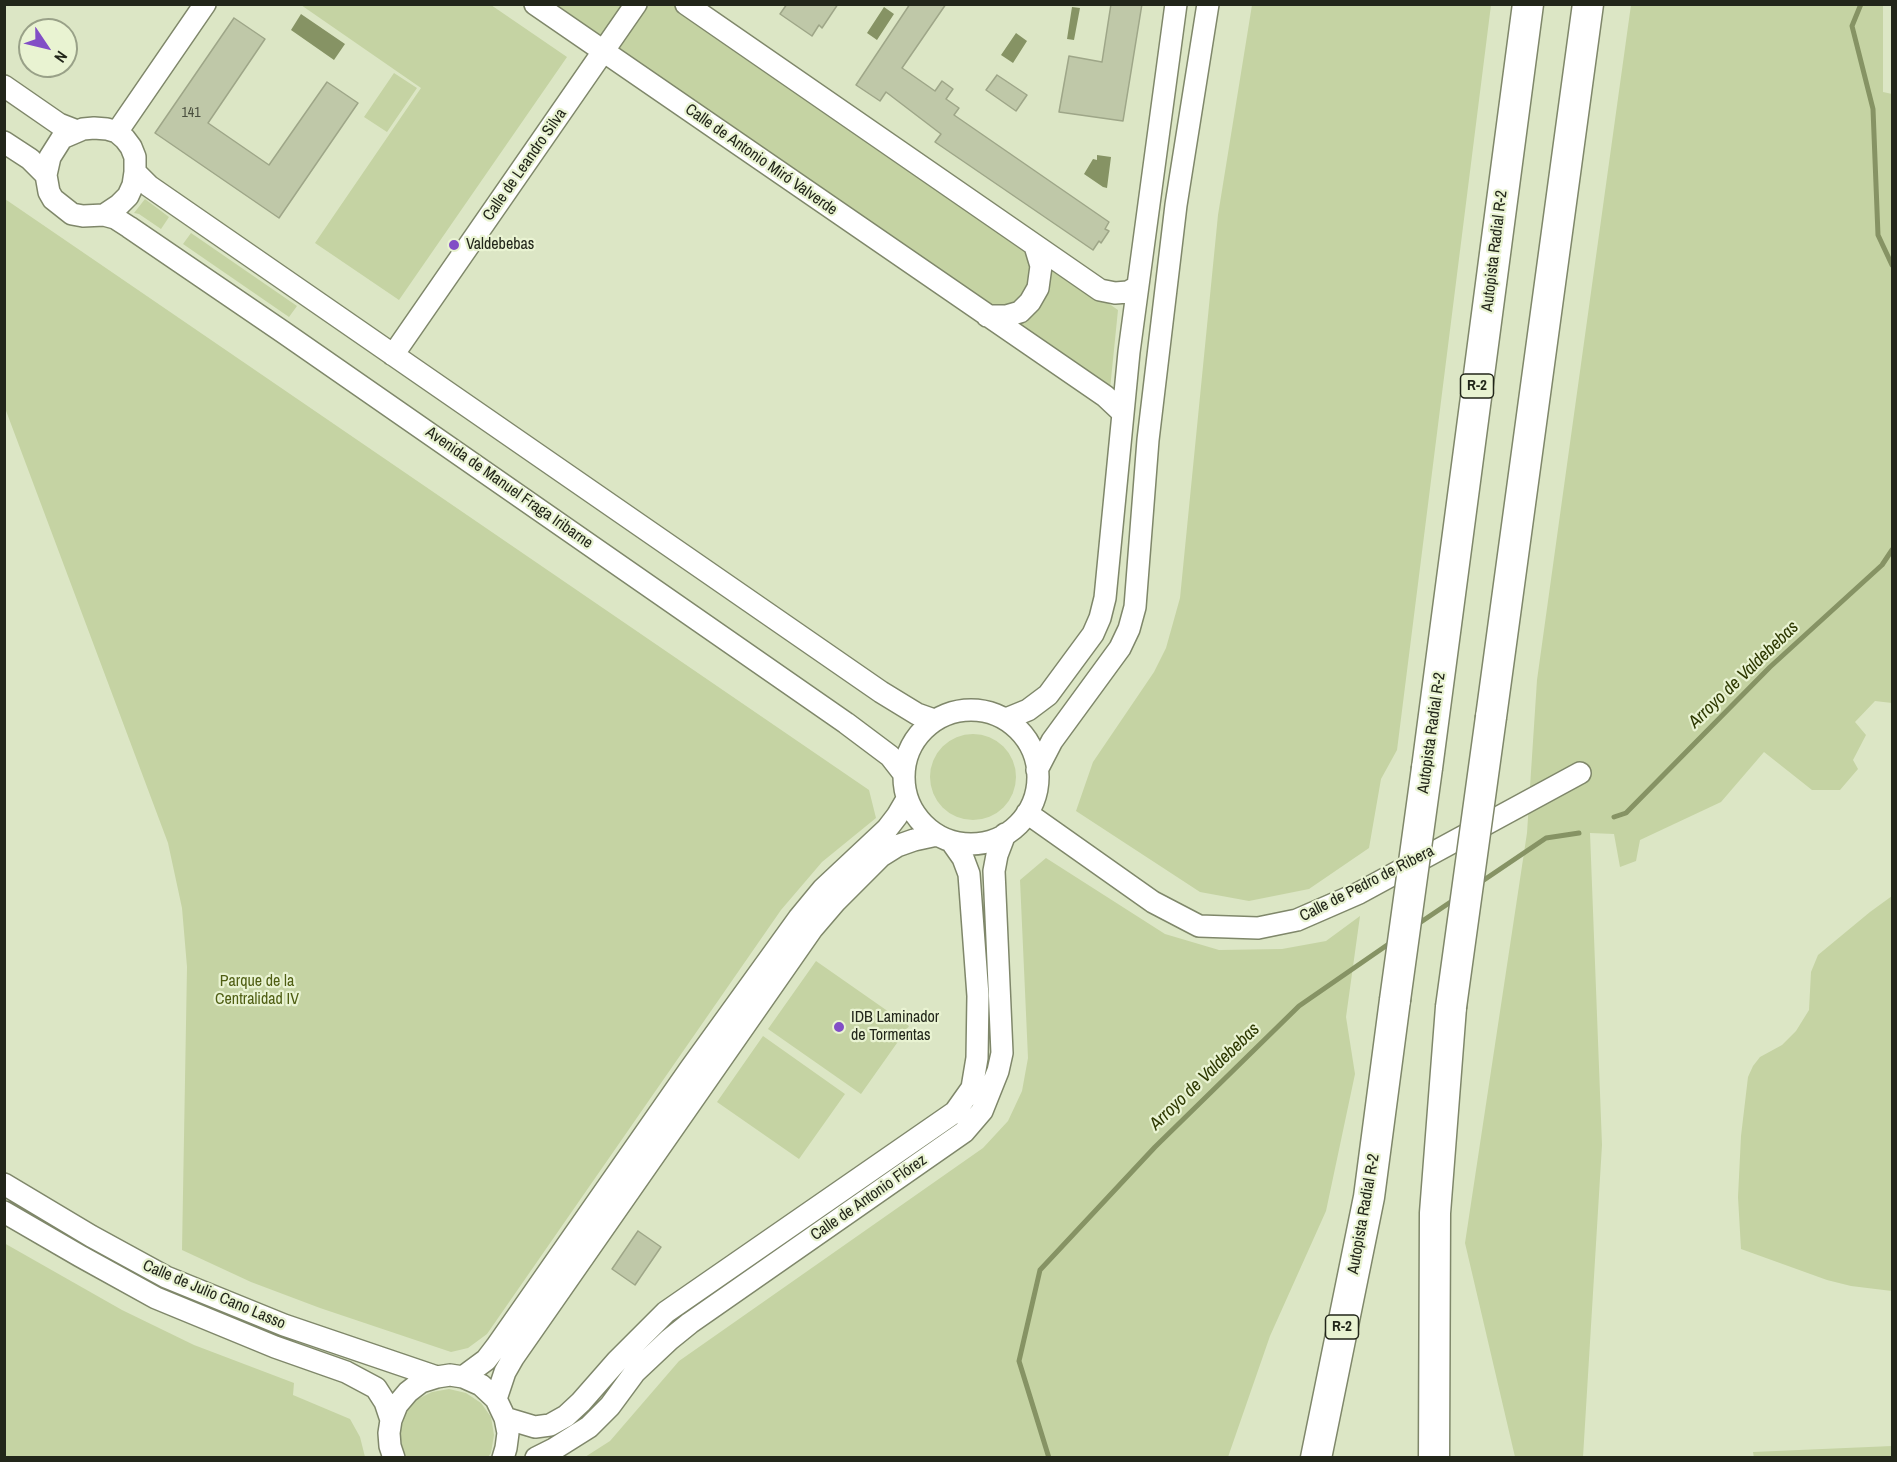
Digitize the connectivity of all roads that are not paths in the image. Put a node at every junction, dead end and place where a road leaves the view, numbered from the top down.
1 (205, 4) edge
2 (535, 4) edge
3 (636, 4) edge
4 (686, 4) edge
5 (1176, 4) edge
6 (1208, 4) edge
7 (1528, 4) edge
8 (1588, 4) edge
9 (603, 51) junction
10 (4, 86) edge
11 (77, 131) junction
12 (117, 132) junction
13 (4, 142) edge
14 (135, 172) junction
15 (46, 175) junction
16 (104, 215) junction
17 (1035, 246) junction
18 (1137, 287) junction
19 (987, 316) junction
20 (393, 355) junction
21 (1122, 412) junction
22 (1006, 719) junction
23 (934, 720) junction
24 (1037, 770) junction
25 (1580, 773) dead end
26 (904, 774) junction
27 (907, 799) junction
28 (1027, 813) junction
29 (1005, 834) junction
30 (944, 838) junction
31 (4, 1184) edge
32 (4, 1212) edge
33 (436, 1377) junction
34 (463, 1377) junction
35 (501, 1408) junction
36 (391, 1420) junction
37 (394, 1458) edge
38 (503, 1458) edge
39 (536, 1458) edge
40 (1316, 1458) edge
41 (1434, 1458) edge

1 - 12 street
2 - 9 street, Calle de Antonio Miró Valverde
3 - 9 street, Calle de Leandro Silva
4 - 17 street
5 - 18 street
6 - 24 street
7 - 40 highway, Autopista Radial R-2 / R-2, bridge
8 - 41 highway, bridge
9 - 19 street, Calle de Antonio Miró Valverde
9 - 20 street, Calle de Leandro Silva
10 - 11 street
11 - 12 street
11 - 15 street
12 - 14 street
13 - 15 street
14 - 16 street
14 - 20 street
15 - 16 street
16 - 26 street, Avenida de Manuel Fraga Iribarne
17 - 18 street
17 - 19 street
18 - 21 street
19 - 21 street, Calle de Antonio Miró Valverde
20 - 23 street
21 - 22 street
22 - 23 street
22 - 24 street
23 - 26 street
24 - 28 street
25 - 28 street, Calle de Pedro de Ribera
26 - 27 street
27 - 30 street
27 - 34 street
28 - 29 street
29 - 30 street
29 - 39 street, Calle de Antonio Flórez
30 - 35 street
30 - 35 street, Calle de Antonio Flórez
31 - 33 street, Calle de Julio Cano Lasso
32 - 36 street, Calle de Julio Cano Lasso
33 - 34 street
33 - 36 street
34 - 35 street
35 - 38 street
36 - 37 street

